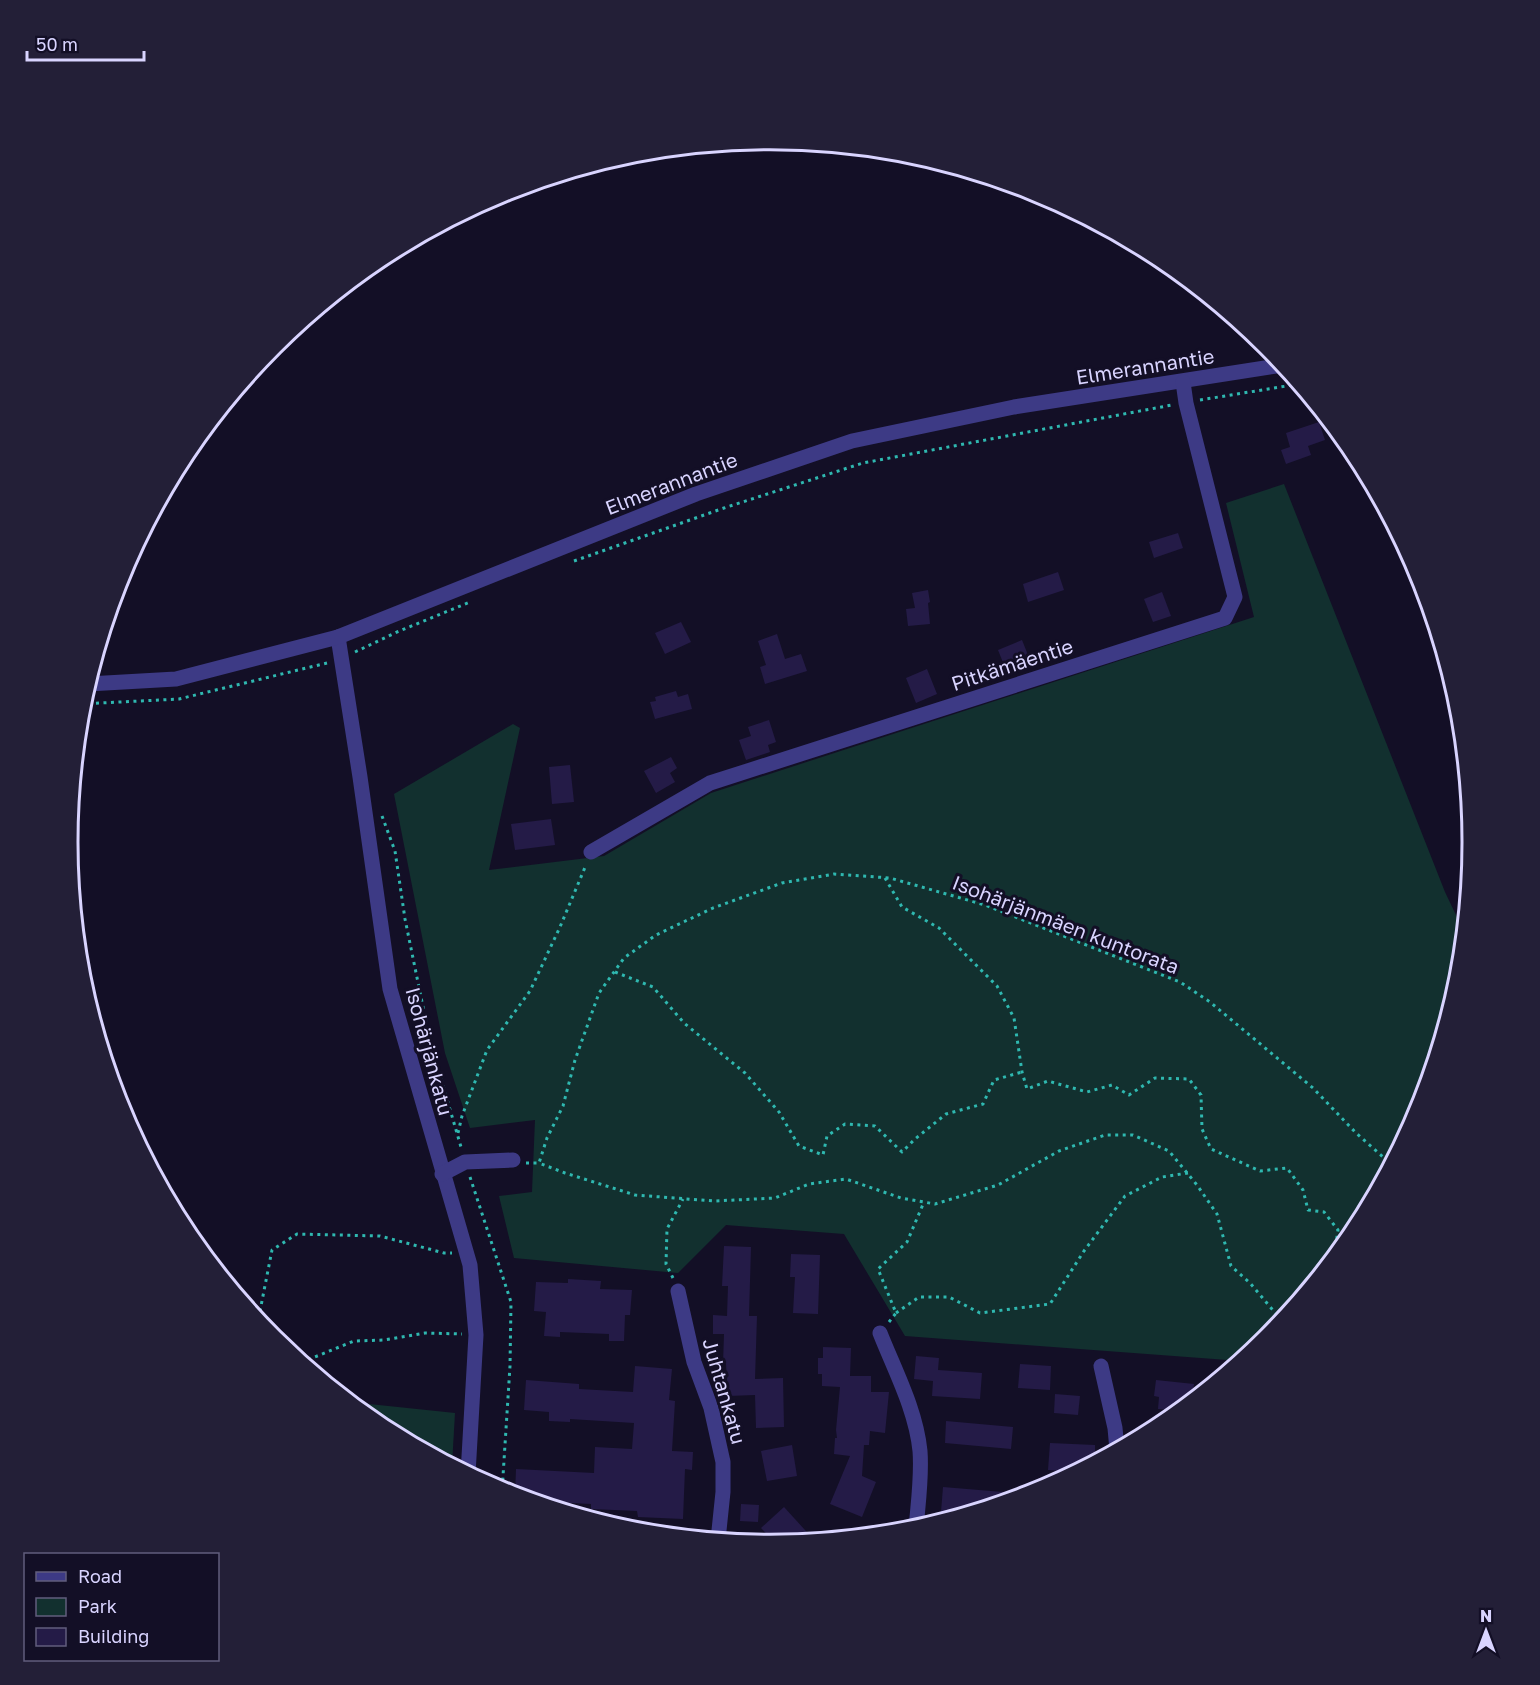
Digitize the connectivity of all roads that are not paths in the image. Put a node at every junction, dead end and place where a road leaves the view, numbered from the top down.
1 (1272, 367) edge
2 (1183, 382) junction
3 (338, 637) junction
4 (97, 683) edge
5 (591, 852) road end
6 (513, 1160) dead end
7 (442, 1174) junction
8 (678, 1291) road end
9 (880, 1333) road end
10 (1101, 1366) dead end
11 (1116, 1442) edge
12 (469, 1465) edge
13 (917, 1518) edge
14 (719, 1532) edge

1 - 2 street, Elmerannantie
2 - 3 street, Elmerannantie
2 - 5 street, Pitkämäentie
3 - 4 street, Elmerannantie
3 - 7 street, Isohärjänkatu
6 - 7 street
7 - 12 street, Isohärjänkatu
8 - 14 street, Juhtankatu
9 - 13 street
10 - 11 street

